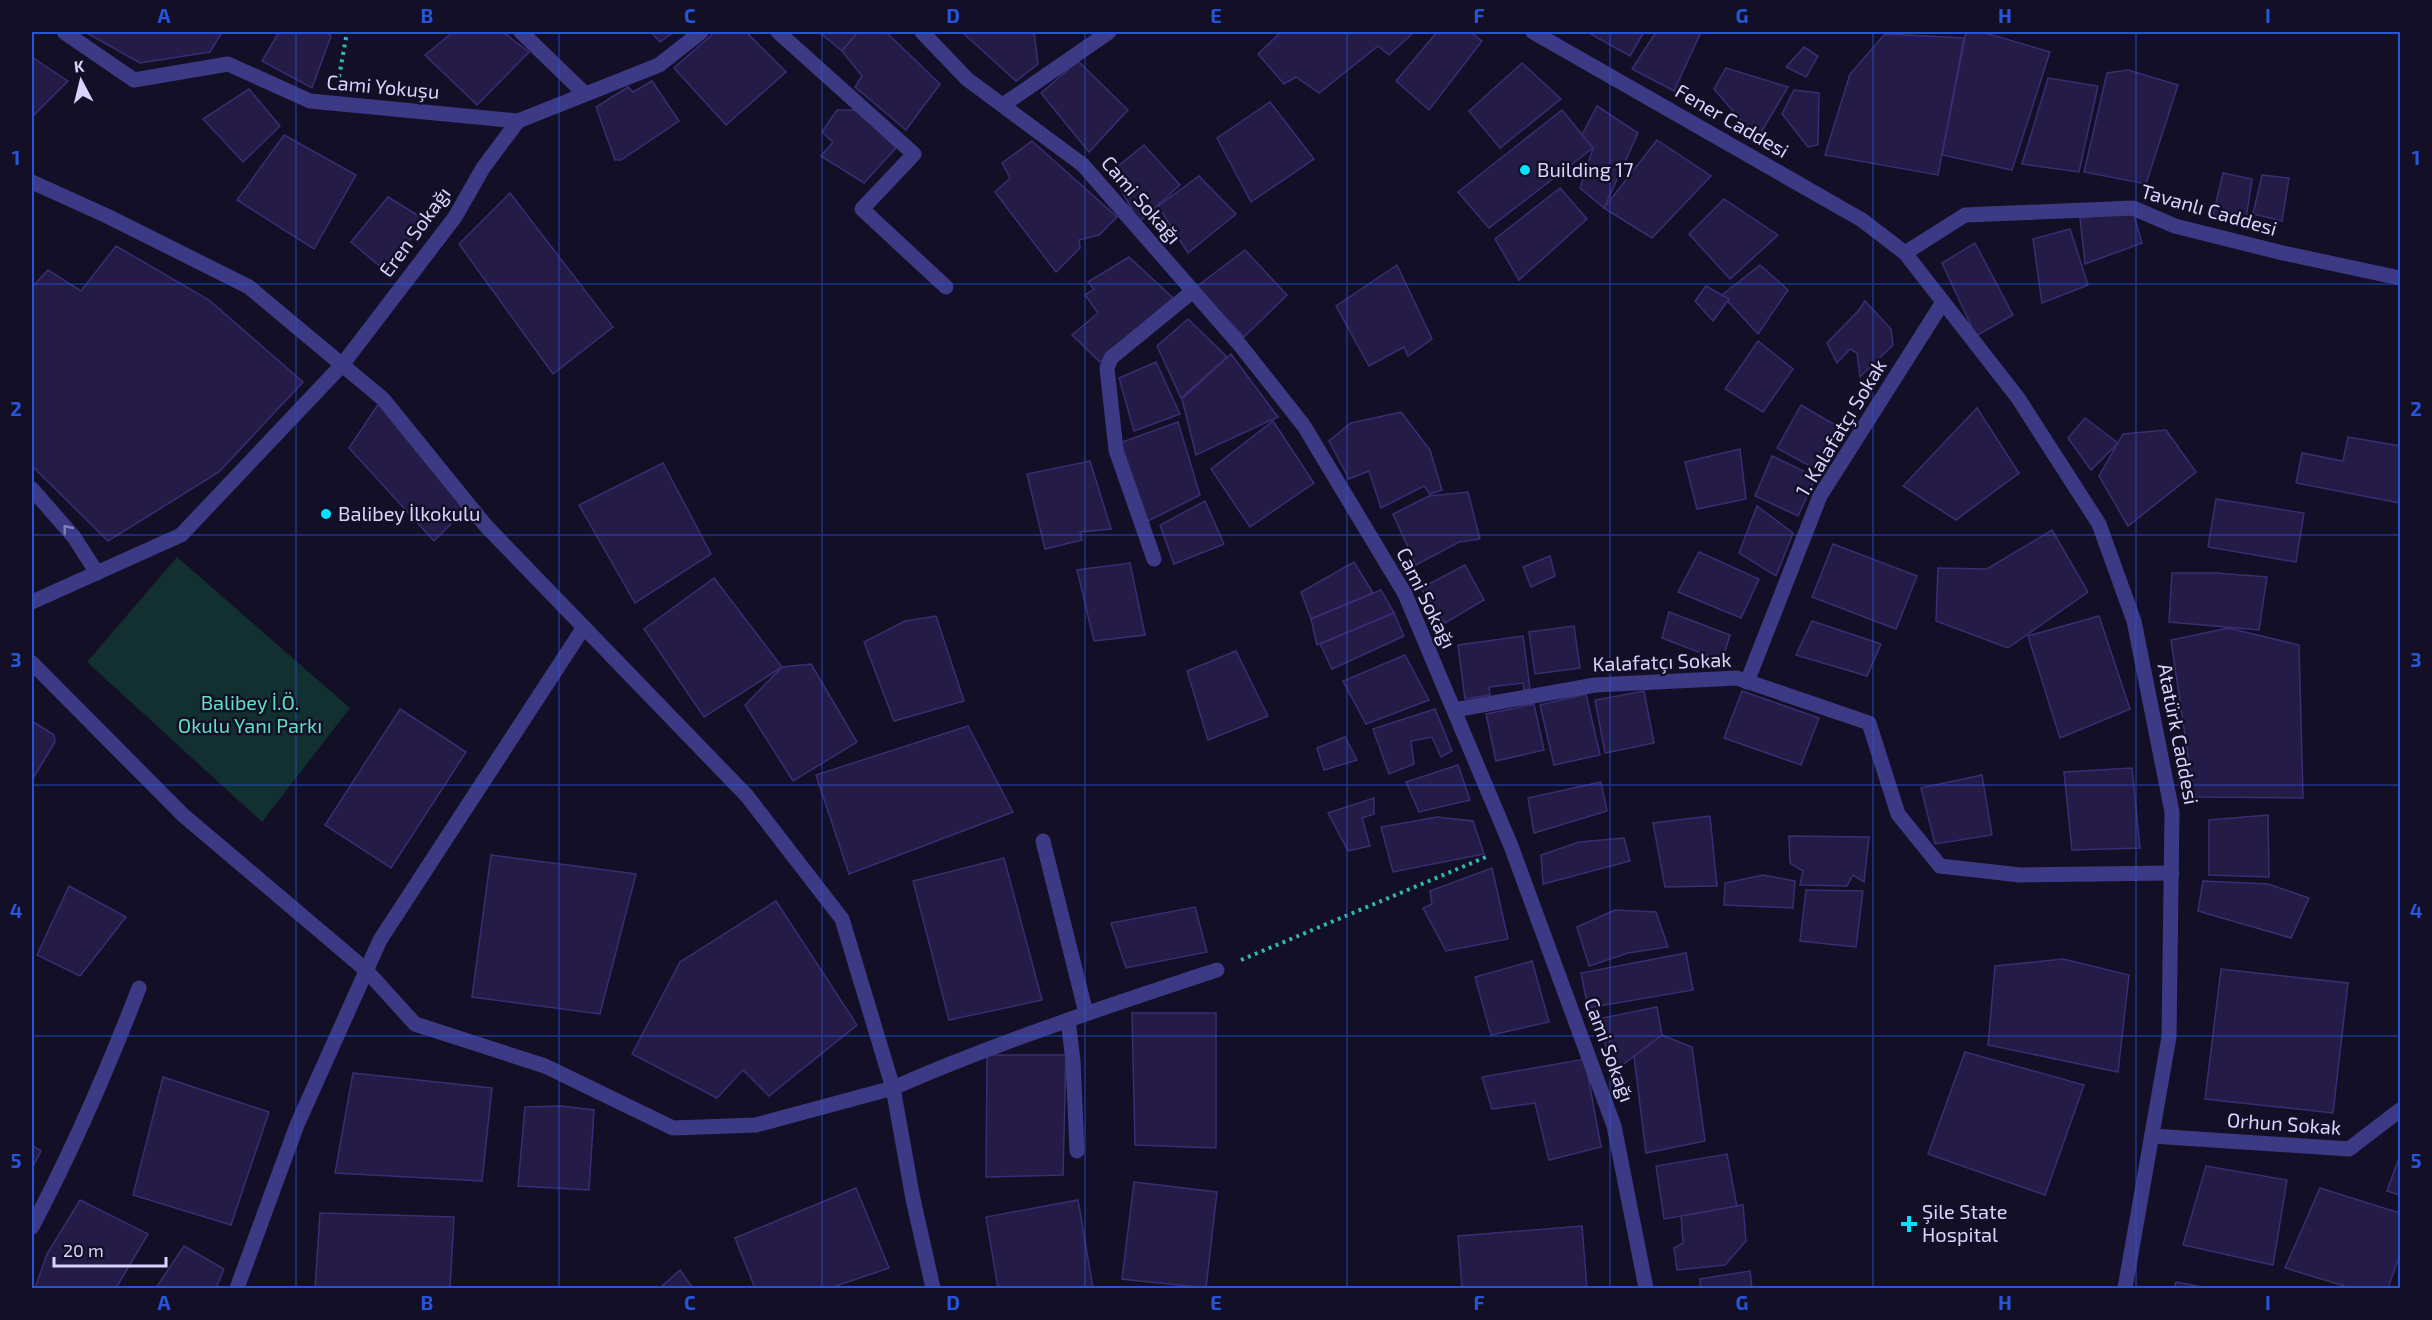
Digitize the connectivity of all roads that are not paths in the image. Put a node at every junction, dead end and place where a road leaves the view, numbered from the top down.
1 (64, 32) edge
2 (521, 32) edge
3 (701, 32) edge
4 (778, 32) edge
5 (922, 32) edge
6 (1109, 32) edge
7 (1533, 32) edge
8 (585, 94) junction
9 (1003, 105) junction
10 (518, 120) junction
11 (32, 182) edge
12 (1905, 253) junction
13 (2400, 278) edge
14 (946, 287) dead end
15 (1192, 291) junction
16 (1944, 302) junction
17 (342, 364) junction
18 (32, 489) edge
19 (1154, 559) dead end
20 (97, 573) junction
21 (32, 602) edge
22 (584, 627) junction
23 (32, 663) edge
24 (1747, 682) junction
25 (1454, 710) junction
26 (1043, 841) dead end
27 (2172, 873) junction
28 (366, 970) junction
29 (1217, 970) road end
30 (139, 988) dead end
31 (1086, 1013) junction
32 (1068, 1020) junction
33 (893, 1088) junction
34 (2400, 1110) edge
35 (2152, 1136) junction
36 (1077, 1151) dead end
37 (32, 1227) edge
38 (237, 1288) edge
39 (933, 1288) edge
40 (1646, 1288) edge
41 (2125, 1288) edge

1 - 10 street, Cami Yokuşu
2 - 8 street
3 - 8 street, Cami Yokuşu
4 - 14 street
5 - 9 street, Cami Sokağı
6 - 9 street
7 - 12 street, Fener Caddesi
8 - 10 street, Cami Yokuşu
9 - 15 street, Cami Sokağı
10 - 17 street, Eren Sokağı
11 - 17 street
12 - 13 street, Tavanlı Caddesi
12 - 16 street, Atatürk Caddesi
15 - 19 street
15 - 25 street, Cami Sokağı
16 - 24 street, 1. Kalafatçı Sokak
16 - 27 street, Atatürk Caddesi
17 - 20 street, Eren Sokağı
17 - 22 street
20 -> 18 street
20 - 21 street, Eren Sokağı
22 - 28 street
22 - 33 street
23 - 28 street
24 - 25 street, Kalafatçı Sokak
24 - 27 street, Kalafatçı Sokak
25 - 40 street, Cami Sokağı
26 - 31 street
27 - 35 street, Atatürk Caddesi
28 - 33 street
28 - 38 street
29 - 31 street
30 - 37 street
31 - 32 street
32 - 33 street
32 - 36 street
33 - 39 street
34 - 35 street, Orhun Sokak
35 - 41 street, Atatürk Caddesi

